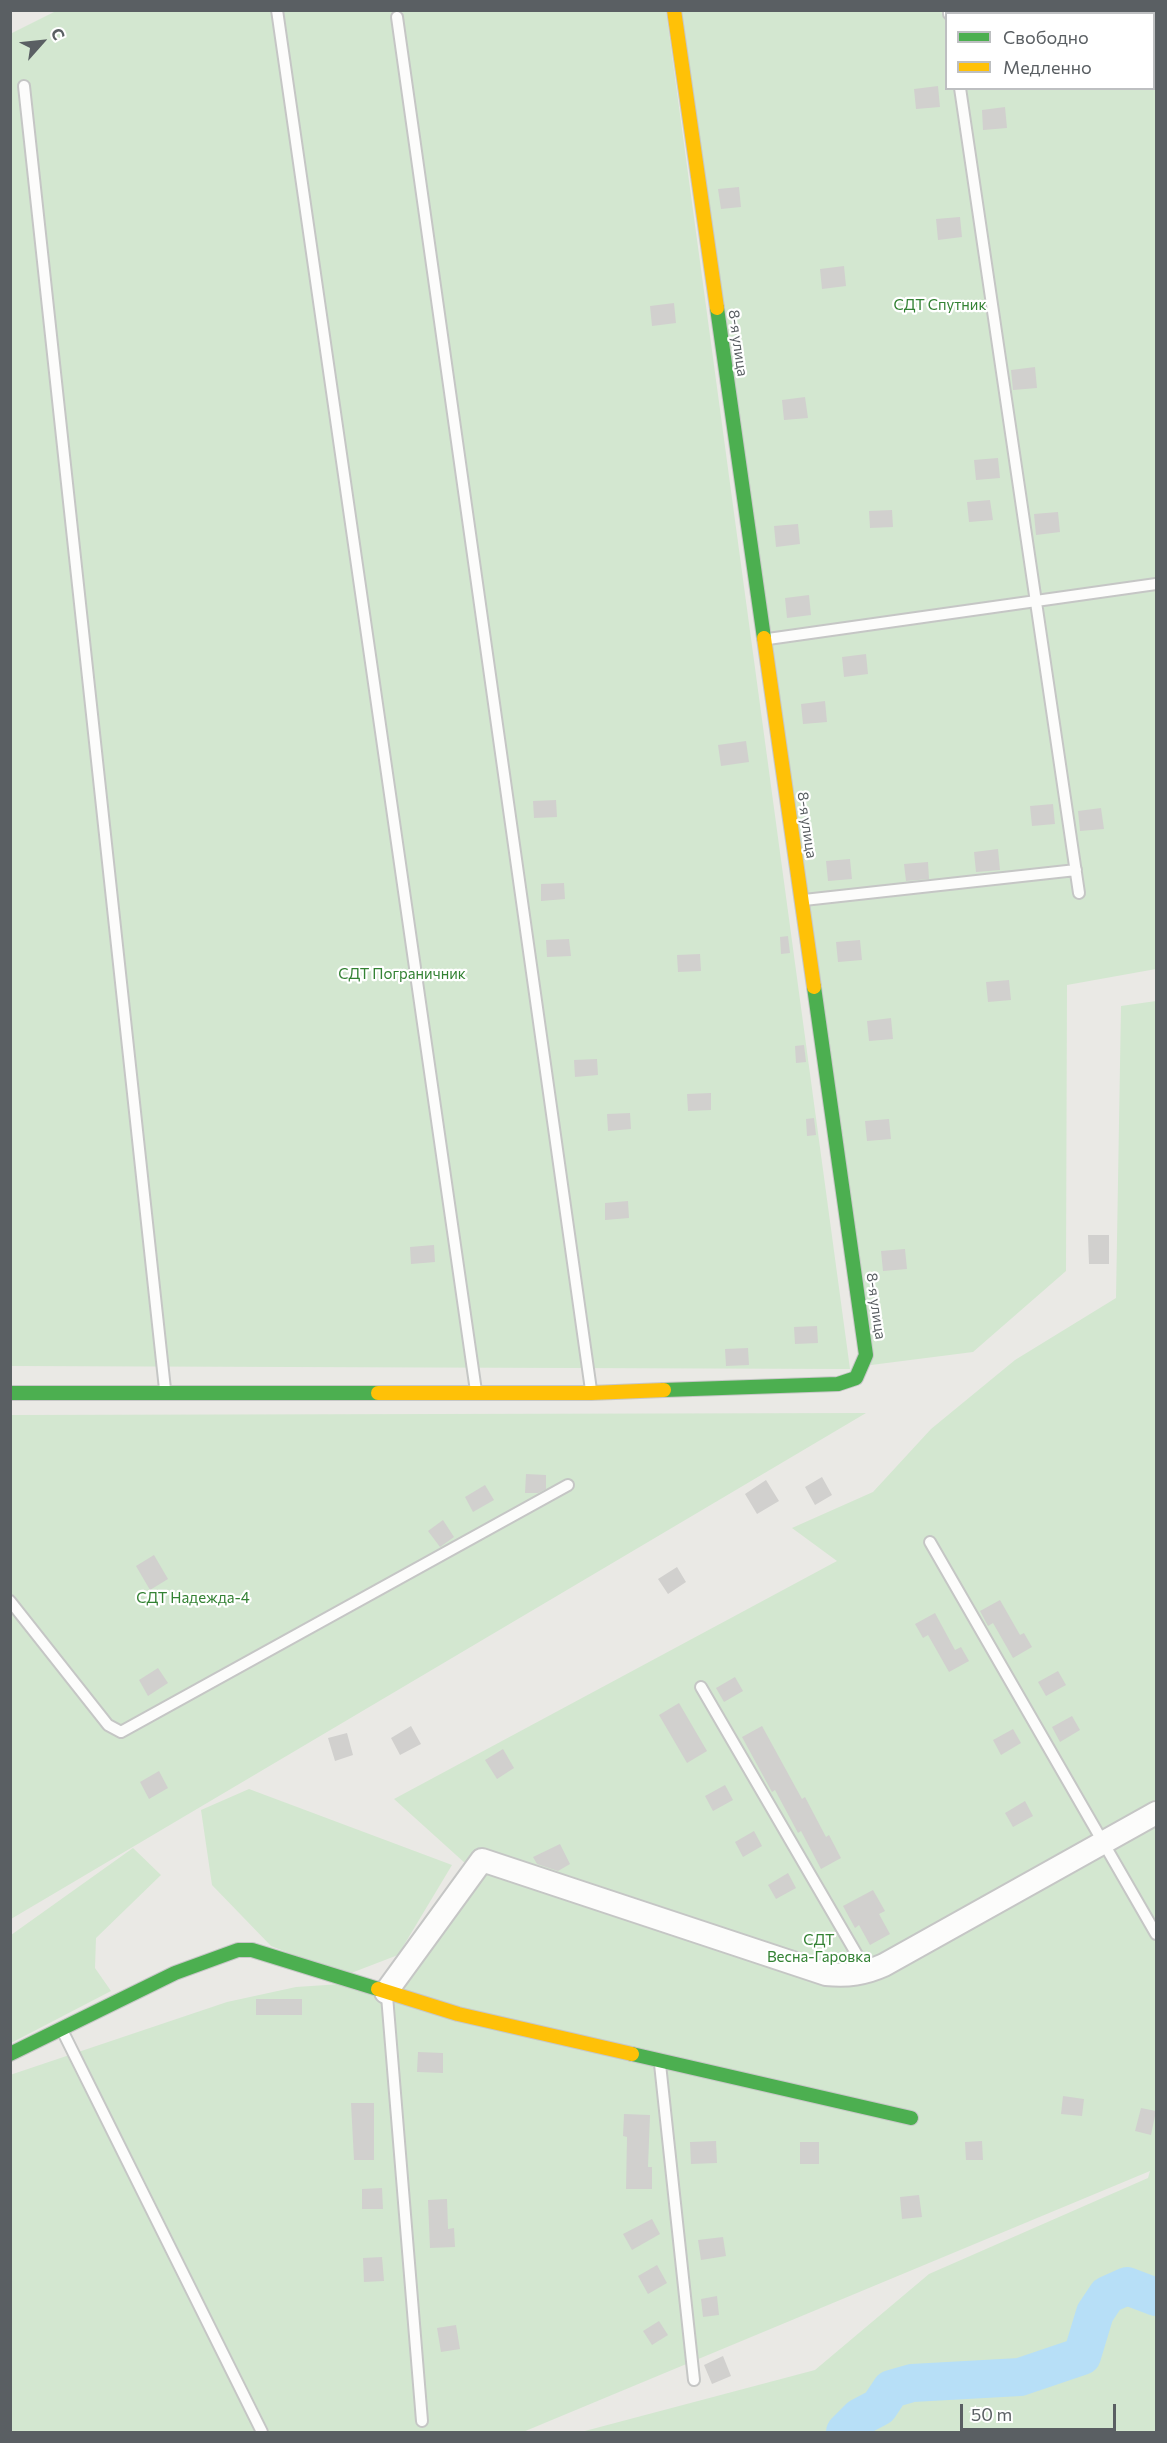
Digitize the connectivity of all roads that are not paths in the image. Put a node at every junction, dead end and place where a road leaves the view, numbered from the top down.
1 (277, 10) edge
2 (674, 10) edge
3 (397, 17) dead end
4 (24, 86) dead end
5 (960, 90) edge
6 (1156, 584) edge
7 (1036, 600) junction
8 (764, 639) junction
9 (1076, 870) junction
10 (1079, 893) dead end
11 (801, 901) junction
12 (10, 1393) edge
13 (165, 1393) junction
14 (476, 1393) junction
15 (591, 1393) junction
16 (568, 1485) dead end
17 (930, 1542) dead end
18 (10, 1601) edge
19 (701, 1687) dead end
20 (1156, 1813) edge
21 (1103, 1843) junction
22 (1156, 1934) edge
23 (867, 1972) junction
24 (386, 1992) junction
25 (62, 2029) junction
26 (10, 2055) edge
27 (660, 2060) junction
28 (911, 2118) dead end
29 (694, 2380) dead end
30 (422, 2421) dead end
31 (262, 2433) edge

1 - 14 lane
2 - 8 street, 8-я улица
3 - 15 lane
4 - 13 lane
5 - 7 lane
6 - 7 lane
7 - 8 lane
7 - 9 lane
8 - 11 street, 8-я улица
9 - 10 lane
9 - 11 lane
11 - 15 street, 8-я улица
12 - 13 street, 8-я улица
13 - 14 street, 8-я улица
14 - 15 street, 8-я улица
16 - 18 lane
17 - 21 lane
19 - 23 lane
20 - 21 street
21 - 22 lane
21 - 23 street
23 - 24 street
24 - 25 street
24 - 27 street
24 - 30 lane
25 - 26 street
25 - 31 lane
27 - 28 street
27 - 29 lane

